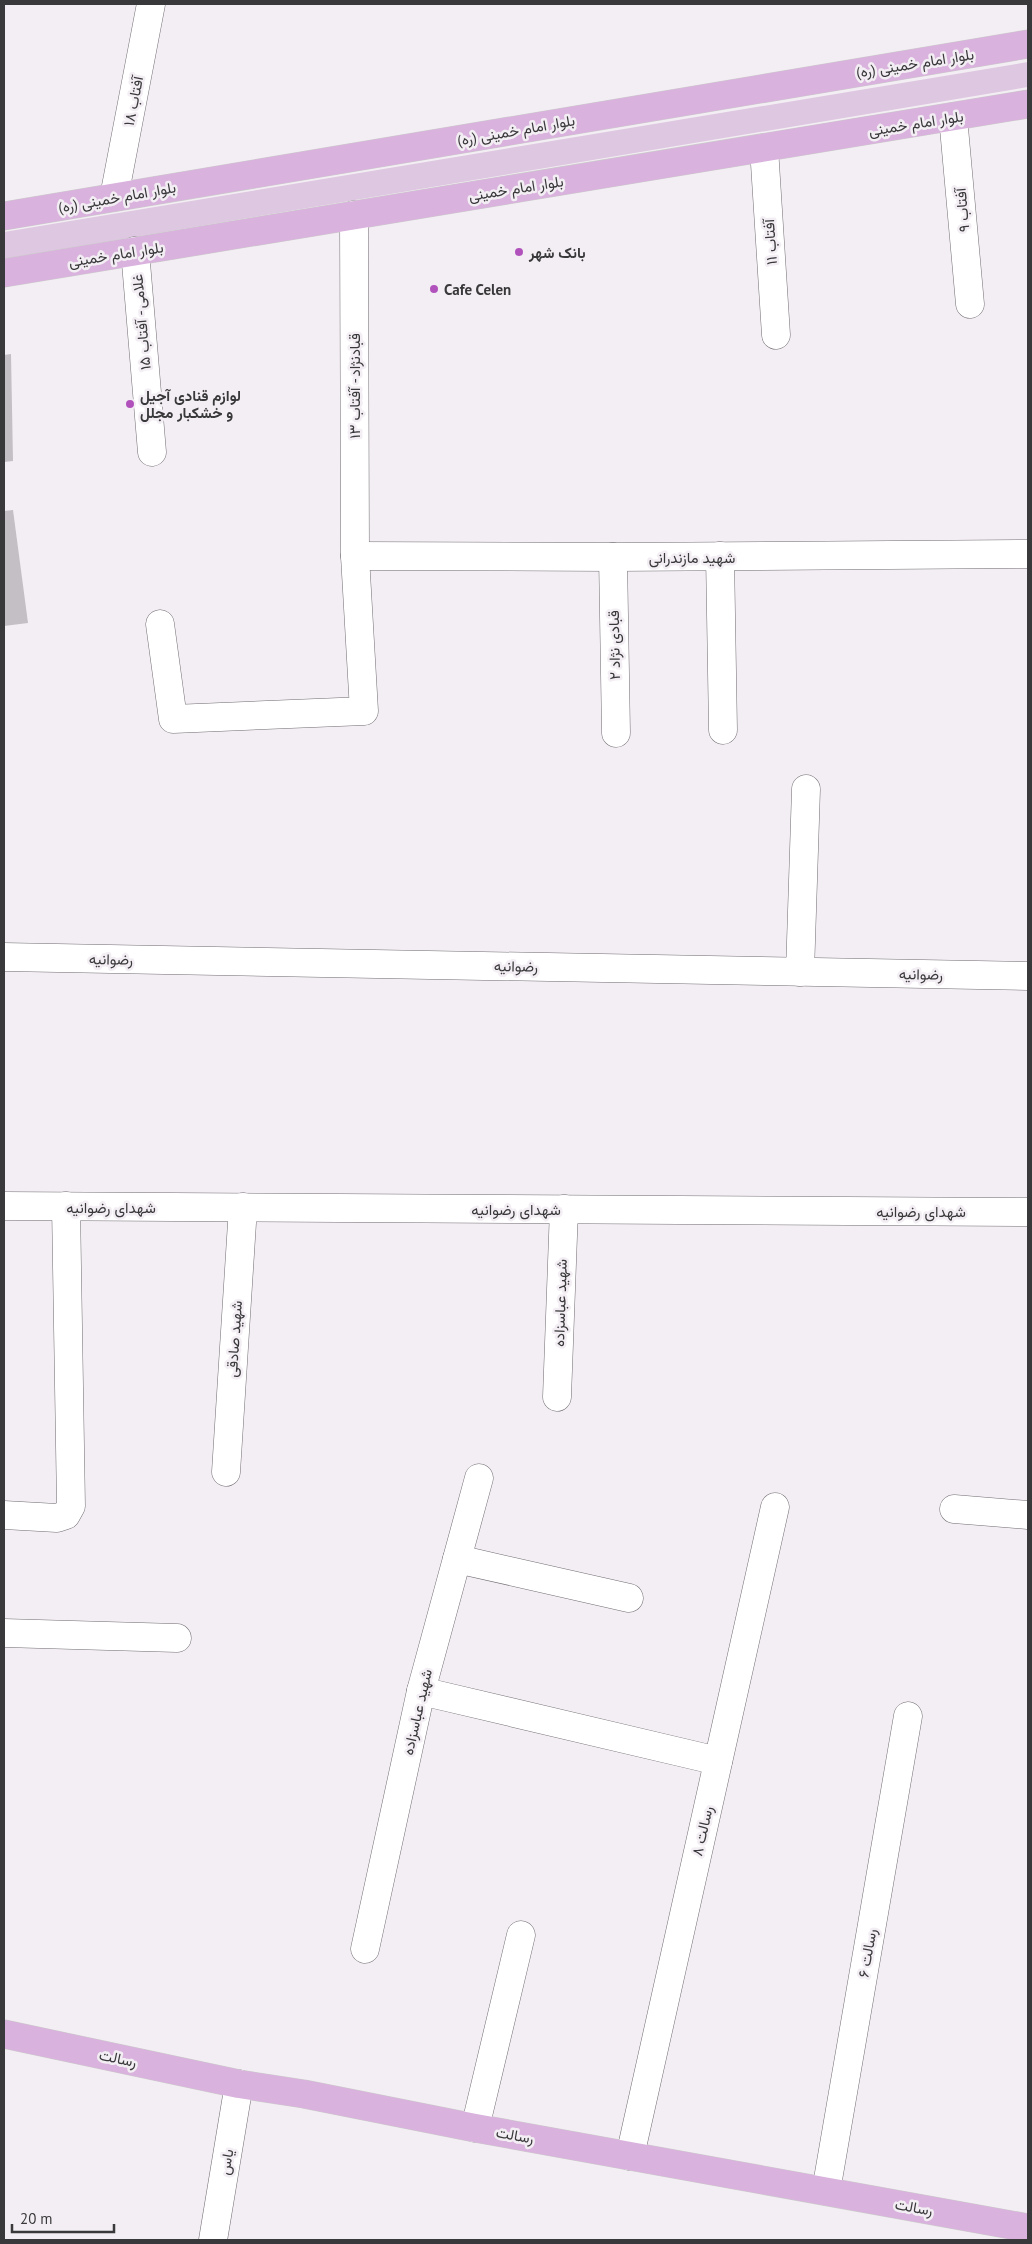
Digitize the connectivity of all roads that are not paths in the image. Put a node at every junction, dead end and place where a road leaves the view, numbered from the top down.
1 (151, 4) edge
2 (1028, 44) edge
3 (1028, 104) edge
4 (953, 116) junction
5 (764, 148) junction
6 (114, 197) junction
7 (354, 215) junction
8 (4, 216) edge
9 (135, 251) junction
10 (4, 273) edge
11 (970, 304) dead end
12 (776, 335) dead end
13 (152, 452) dead end
14 (1028, 554) edge
15 (355, 556) junction
16 (720, 556) junction
17 (613, 557) junction
18 (160, 624) dead end
19 (723, 730) dead end
20 (616, 733) dead end
21 (806, 788) dead end
22 (4, 957) edge
23 (800, 972) junction
24 (1028, 976) edge
25 (4, 1206) edge
26 (66, 1206) junction
27 (243, 1207) junction
28 (564, 1209) junction
29 (1028, 1212) edge
30 (557, 1396) dead end
31 (226, 1472) dead end
32 (479, 1478) dead end
33 (775, 1507) dead end
34 (954, 1509) dead end
35 (4, 1515) edge
36 (1028, 1515) edge
37 (457, 1559) junction
38 (629, 1598) dead end
39 (4, 1633) edge
40 (177, 1638) dead end
41 (421, 1691) junction
42 (908, 1716) dead end
43 (718, 1761) junction
44 (521, 1936) dead end
45 (365, 1949) dead end
46 (4, 2034) edge
47 (239, 2084) junction
48 (475, 2128) junction
49 (630, 2156) junction
50 (826, 2191) junction
51 (1028, 2228) edge
52 (213, 2240) edge

1 - 6 street, آفتاب ۱۸
2 - 6 main road, بلوار امام خمینی (ره)
3 - 4 main road, بلوار امام خمینی
4 - 5 main road, بلوار امام خمینی
4 - 11 street, آفتاب ۹
5 - 7 main road, بلوار امام خمینی
5 - 12 street, آفتاب ۱۱
6 - 8 main road, بلوار امام خمینی (ره)
7 - 9 main road, بلوار امام خمینی
7 - 15 street, قبادنژاد - آفتاب ۱۳
9 - 10 main road, بلوار امام خمینی
9 - 13 street, غلامی - آفتاب ۱۵
14 - 16 street, شهید مازندرانی
15 - 17 street, شهید مازندرانی
15 - 18 street, قبادنژاد - آفتاب ۱۳
16 - 17 street, شهید مازندرانی
16 - 19 street
17 - 20 street, قبادی نژاد ۲
21 - 23 street
22 - 23 street, رضوانیه
23 - 24 street, رضوانیه
25 - 26 street, شهدای رضوانیه
26 - 27 street, شهدای رضوانیه
26 - 35 street
27 - 28 street, شهدای رضوانیه
27 - 31 street, شهید صادقی
28 - 29 street, شهدای رضوانیه
28 - 30 street, شهید عباسزاده
32 - 37 street, شهید عباسزاده
33 - 43 street, رسالت ۸
34 - 36 street
37 - 38 street
37 - 41 street, شهید عباسزاده
39 - 40 street
41 - 43 street
41 - 45 street, شهید عباسزاده
42 - 50 street, رسالت ۶
43 - 49 street, رسالت ۸
44 - 48 street
46 - 47 main road, رسالت
47 - 48 main road, رسالت
47 - 52 street, یاس
48 - 49 main road, رسالت
49 - 50 main road, رسالت
50 - 51 main road, رسالت

